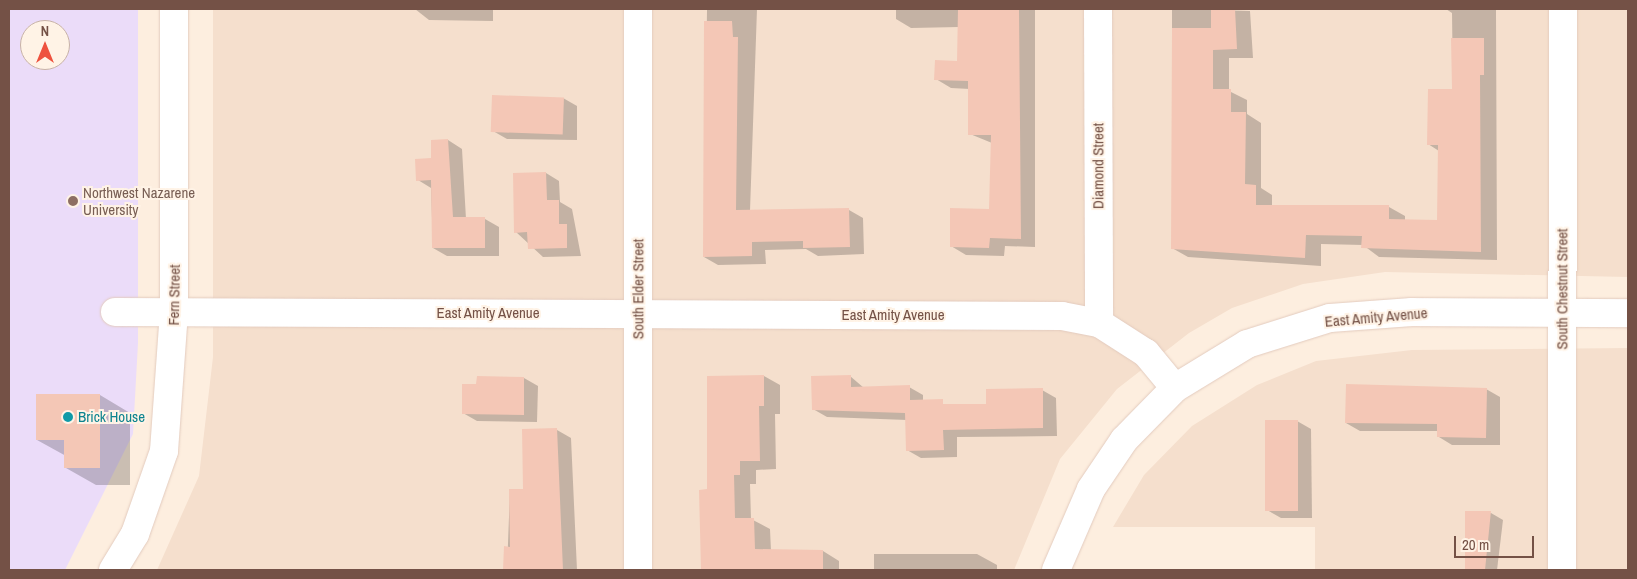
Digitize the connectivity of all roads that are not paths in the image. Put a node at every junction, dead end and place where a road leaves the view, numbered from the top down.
1 (174, 9) edge
2 (638, 9) edge
3 (1098, 9) edge
4 (1563, 9) edge
5 (115, 312) dead end
6 (174, 312) junction
7 (1562, 312) junction
8 (1628, 313) edge
9 (638, 314) junction
10 (1099, 323) junction
11 (1175, 388) junction
12 (113, 570) edge
13 (638, 570) edge
14 (1056, 570) edge
15 (1562, 570) edge

1 - 6 street, Fern Street
2 - 9 street, South Elder Street
3 - 10 street, Diamond Street
4 - 7 street, South Chestnut Street
5 - 6 street, East Amity Avenue
6 - 9 street, East Amity Avenue
6 - 12 street, Fern Street
7 - 8 street, East Amity Avenue
7 - 11 street, East Amity Avenue
7 - 15 street, South Chestnut Street
9 - 10 street, East Amity Avenue
9 - 13 street, South Elder Street
10 - 11 street, East Amity Avenue
11 - 14 street

